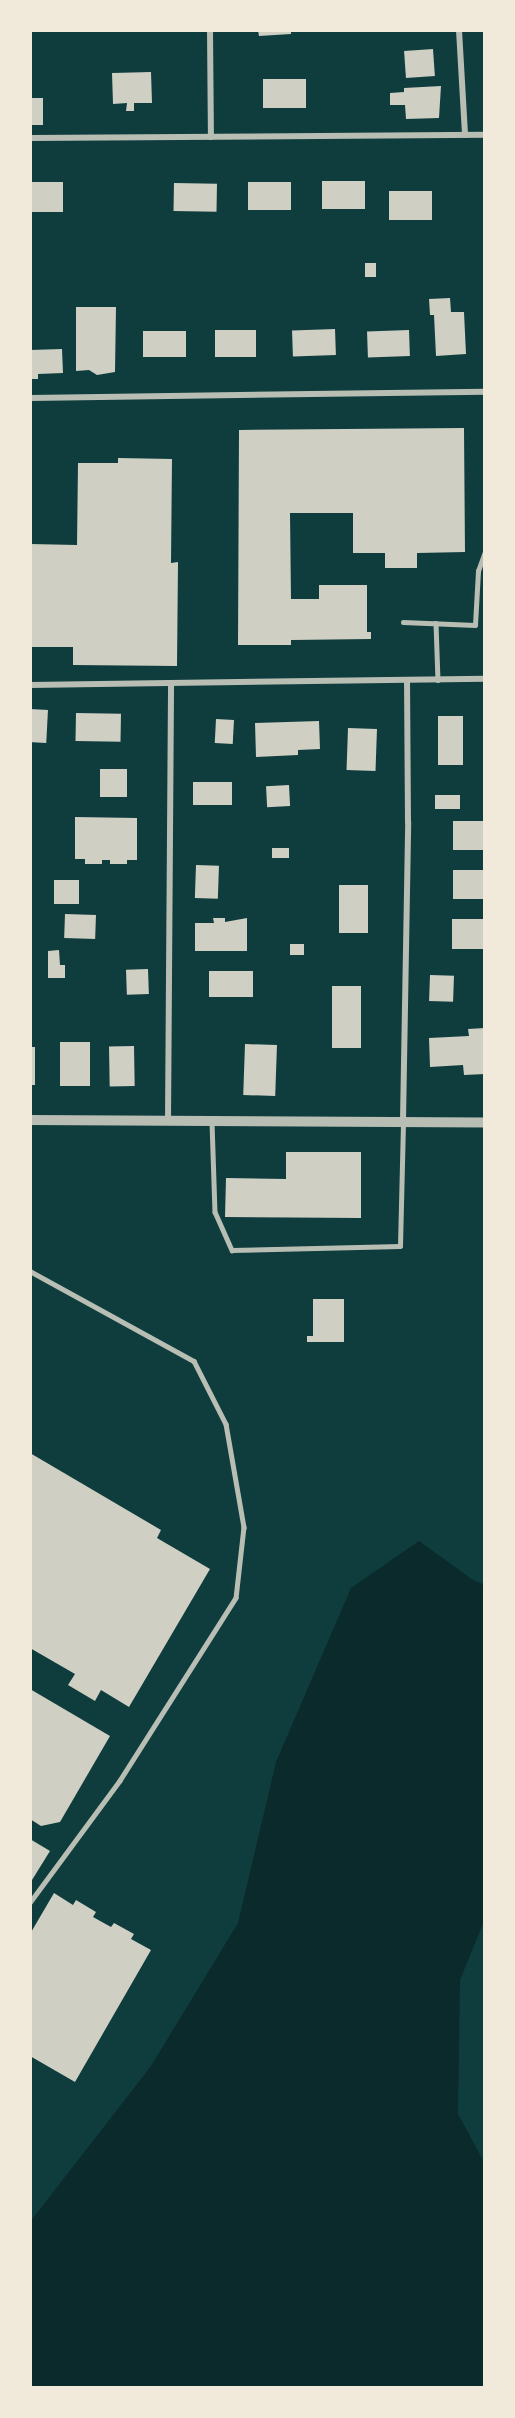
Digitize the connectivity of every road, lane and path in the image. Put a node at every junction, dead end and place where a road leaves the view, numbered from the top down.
1 (210, 30) edge
2 (459, 30) edge
3 (465, 135) junction
4 (485, 135) edge
5 (210, 137) junction
6 (30, 138) edge
7 (485, 392) edge
8 (30, 398) edge
9 (485, 552) edge
10 (403, 622) dead end
11 (436, 623) junction
12 (485, 679) edge
13 (438, 680) junction
14 (407, 681) junction
15 (30, 685) edge
16 (171, 685) junction
17 (30, 1120) edge
18 (168, 1121) junction
19 (212, 1121) junction
20 (403, 1121) junction
21 (485, 1122) edge
22 (30, 1271) edge
23 (30, 1902) edge

1 - 5 street
2 - 3 street
3 - 4 street
3 - 5 street
5 - 6 street
7 - 8 street
9 - 11 lane
10 - 11 lane
11 - 13 lane
12 - 13 street
13 - 14 street
14 - 16 street
14 - 20 street
15 - 16 street
16 - 18 street
17 - 18 street
18 - 19 street
19 - 20 street
19 - 20 lane
20 - 21 street
22 - 23 lane

